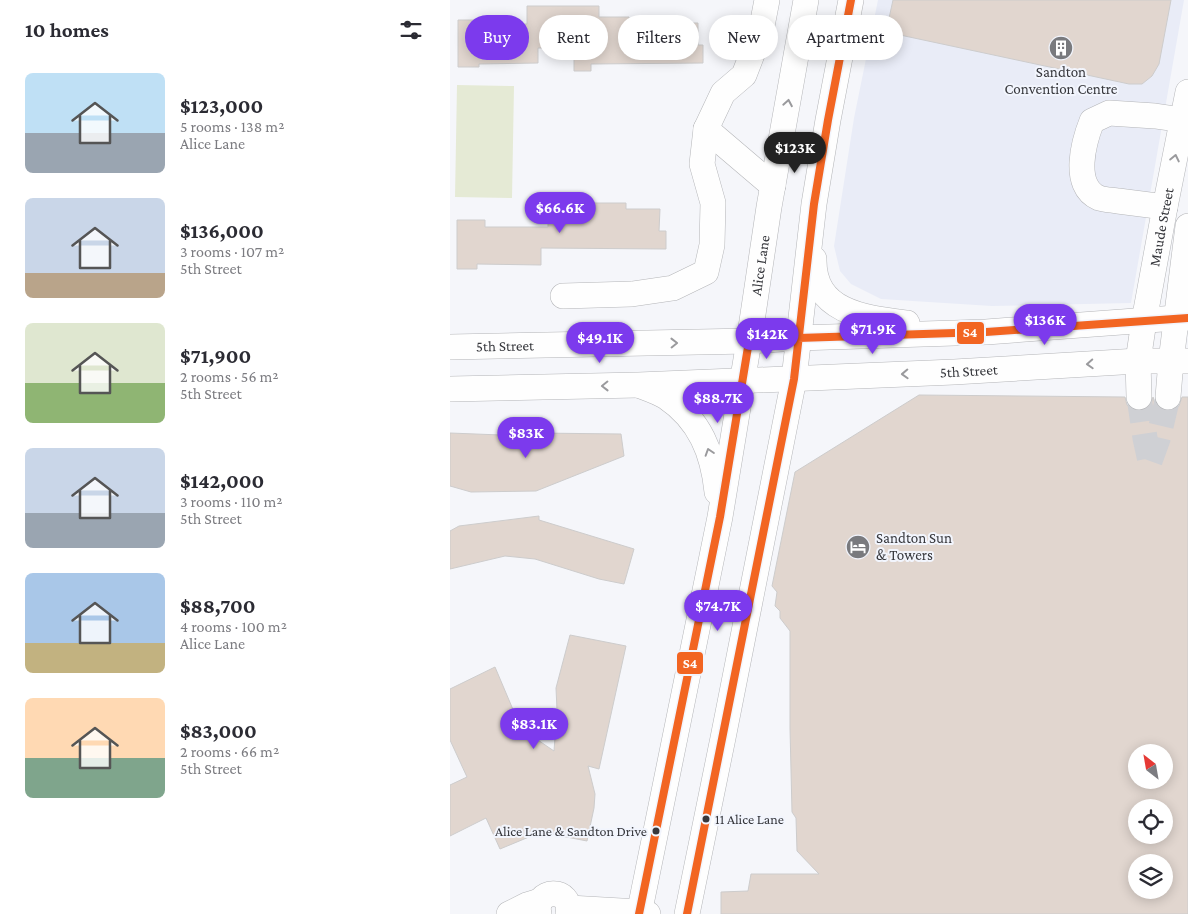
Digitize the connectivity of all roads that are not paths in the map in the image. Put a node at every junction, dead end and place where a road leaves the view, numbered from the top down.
1 (767, 0) edge
2 (806, 0) edge
3 (852, 0) edge
4 (1188, 92) edge
5 (1182, 120) junction
6 (706, 129) junction
7 (773, 186) junction
8 (814, 204) junction
9 (1165, 208) junction
10 (1188, 226) edge
11 (563, 296) dead end
12 (1182, 318) edge
13 (1144, 320) junction
14 (986, 332) junction
15 (798, 338) junction
16 (749, 341) junction
17 (450, 347) edge
18 (1138, 361) junction
19 (1179, 361) edge
20 (794, 379) junction
21 (742, 380) junction
22 (638, 385) junction
23 (450, 389) edge
24 (1139, 397) tunnel mouth
25 (1168, 398) tunnel mouth
26 (720, 517) junction
27 (539, 908) edge
28 (569, 911) edge
29 (642, 913) edge
30 (509, 914) edge
31 (687, 914) edge

1 - 6 street
7 -> 2 street, Alice Lane
3 - 8 street
4 - 5 street, Maude Street
9 -> 5 street, Maude Street
5 - 9 street
6 - 7 street
6 - 11 street
7 - 16 street, Alice Lane
8 - 14 street
8 - 15 street
9 - 13 street, Maude Street
10 - 12 street, Maude Street
12 - 13 street, 5th Street
12 - 19 street, Maude Street
13 - 14 street, 5th Street
13 - 18 street, Maude Street
14 - 15 street, 5th Street
15 - 16 street, 5th Street
15 - 20 street
17 -> 16 street, 5th Street
16 - 21 street, Alice Lane
18 - 19 street, 5th Street
18 -> 20 street, 5th Street
18 - 24 street, Maude Street
19 - 25 street, Maude Street
20 - 21 street, 5th Street
20 - 31 street
21 - 22 street, 5th Street
21 - 26 street, Alice Lane
22 -> 23 street, 5th Street
26 -> 22 street
26 - 29 street, Alice Lane
27 - 28 street
27 - 30 street
28 - 29 street

